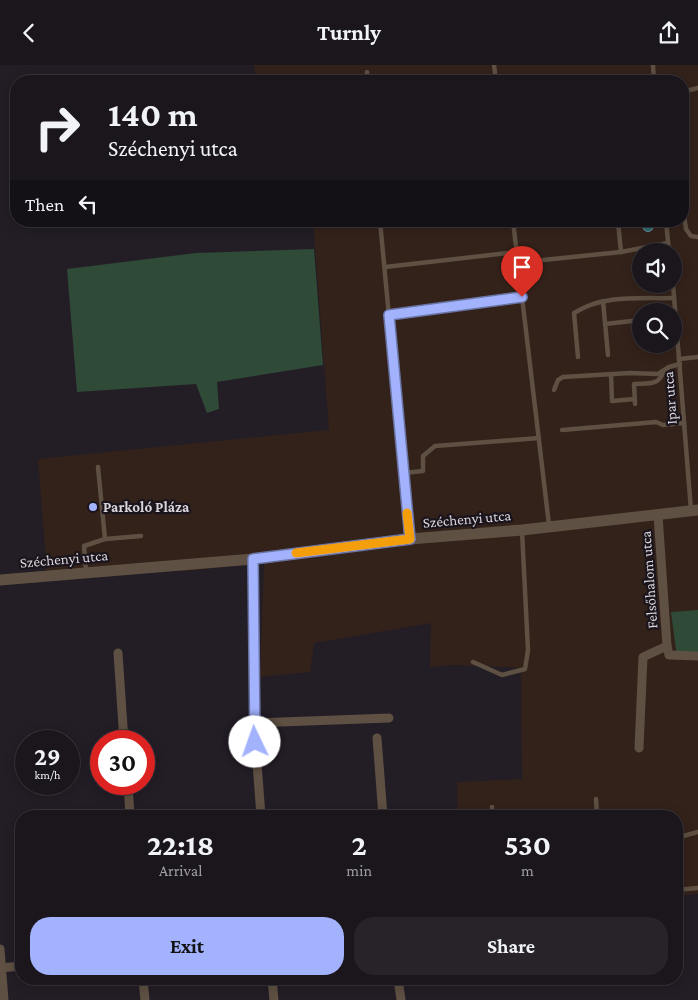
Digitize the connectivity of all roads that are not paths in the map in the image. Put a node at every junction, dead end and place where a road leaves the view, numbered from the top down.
1 (367, 72) dead end
2 (367, 75) edge
3 (381, 227) edge
4 (514, 227) edge
5 (619, 227) edge
6 (667, 227) edge
7 (686, 227) edge
8 (698, 237) edge
9 (668, 243) edge
10 (632, 249) edge
11 (621, 251) junction
12 (517, 252) junction
13 (543, 260) dead end
14 (385, 267) junction
15 (674, 293) edge
16 (522, 297) junction
17 (674, 298) junction
18 (603, 301) junction
19 (389, 315) junction
20 (632, 321) edge
21 (605, 324) junction
22 (608, 355) dead end
23 (578, 357) dead end
24 (698, 357) edge
25 (679, 362) junction
26 (663, 373) junction
27 (611, 374) junction
28 (554, 390) dead end
29 (684, 423) junction
30 (562, 430) dead end
31 (539, 438) junction
32 (98, 467) dead end
33 (404, 473) junction
34 (694, 511) edge
35 (658, 515) junction
36 (549, 527) junction
37 (522, 530) junction
38 (141, 536) dead end
39 (105, 539) junction
40 (410, 539) junction
41 (253, 559) junction
42 (87, 572) junction
43 (0, 580) edge
44 (667, 646) junction
45 (118, 653) dead end
46 (698, 656) edge
47 (473, 662) dead end
48 (389, 718) dead end
49 (254, 723) junction
50 (123, 730) edge
51 (377, 738) dead end
52 (639, 748) dead end
53 (129, 795) edge
54 (596, 799) dead end
55 (130, 810) edge
56 (261, 810) edge
57 (383, 810) edge
58 (597, 810) edge
59 (698, 832) edge
60 (683, 836) edge
61 (698, 888) edge
62 (683, 889) edge
63 (0, 949) edge
64 (15, 967) edge
65 (1, 968) edge
66 (144, 985) edge
67 (273, 985) edge
68 (399, 985) edge
69 (4, 1000) edge
70 (145, 1000) edge
71 (274, 1000) edge
72 (401, 1000) edge

1 - 2 lane
3 - 14 lane
4 - 12 lane
5 - 11 lane
6 - 9 lane
7 - 8 lane
10 - 11 lane
11 - 13 lane
12 - 14 lane
12 - 16 lane
14 - 19 lane
15 - 17 lane, Ipar utca
16 - 19 lane
16 - 31 lane
17 - 18 lane
17 - 25 lane, Ipar utca
18 - 21 lane
18 - 23 lane
19 - 33 lane
20 - 21 lane
21 - 22 lane
24 - 25 lane
25 - 26 lane
25 - 29 lane, Ipar utca
26 - 27 lane
26 - 27 lane
27 - 28 lane
29 - 30 lane
29 - 34 lane, Ipar utca
31 - 33 lane
31 - 36 lane
32 - 39 lane
33 - 40 lane
34 - 35 street, Széchenyi utca
35 - 36 street, Széchenyi utca
35 - 44 street, Felsőhalom utca
36 - 37 street, Széchenyi utca
37 - 40 street, Széchenyi utca
37 - 47 lane
38 - 39 lane
39 - 42 lane
40 - 41 street, Széchenyi utca
41 - 42 street, Széchenyi utca
41 - 49 street
42 - 43 street, Széchenyi utca
44 - 46 street
44 - 52 street, Felsőhalom utca
45 - 50 street
48 - 49 street
49 - 56 street
51 - 57 street
53 - 55 street
54 - 58 lane
59 - 60 lane
61 - 62 lane
63 - 65 street
64 - 65 street
65 - 69 street
66 - 70 street
67 - 71 street
68 - 72 street

